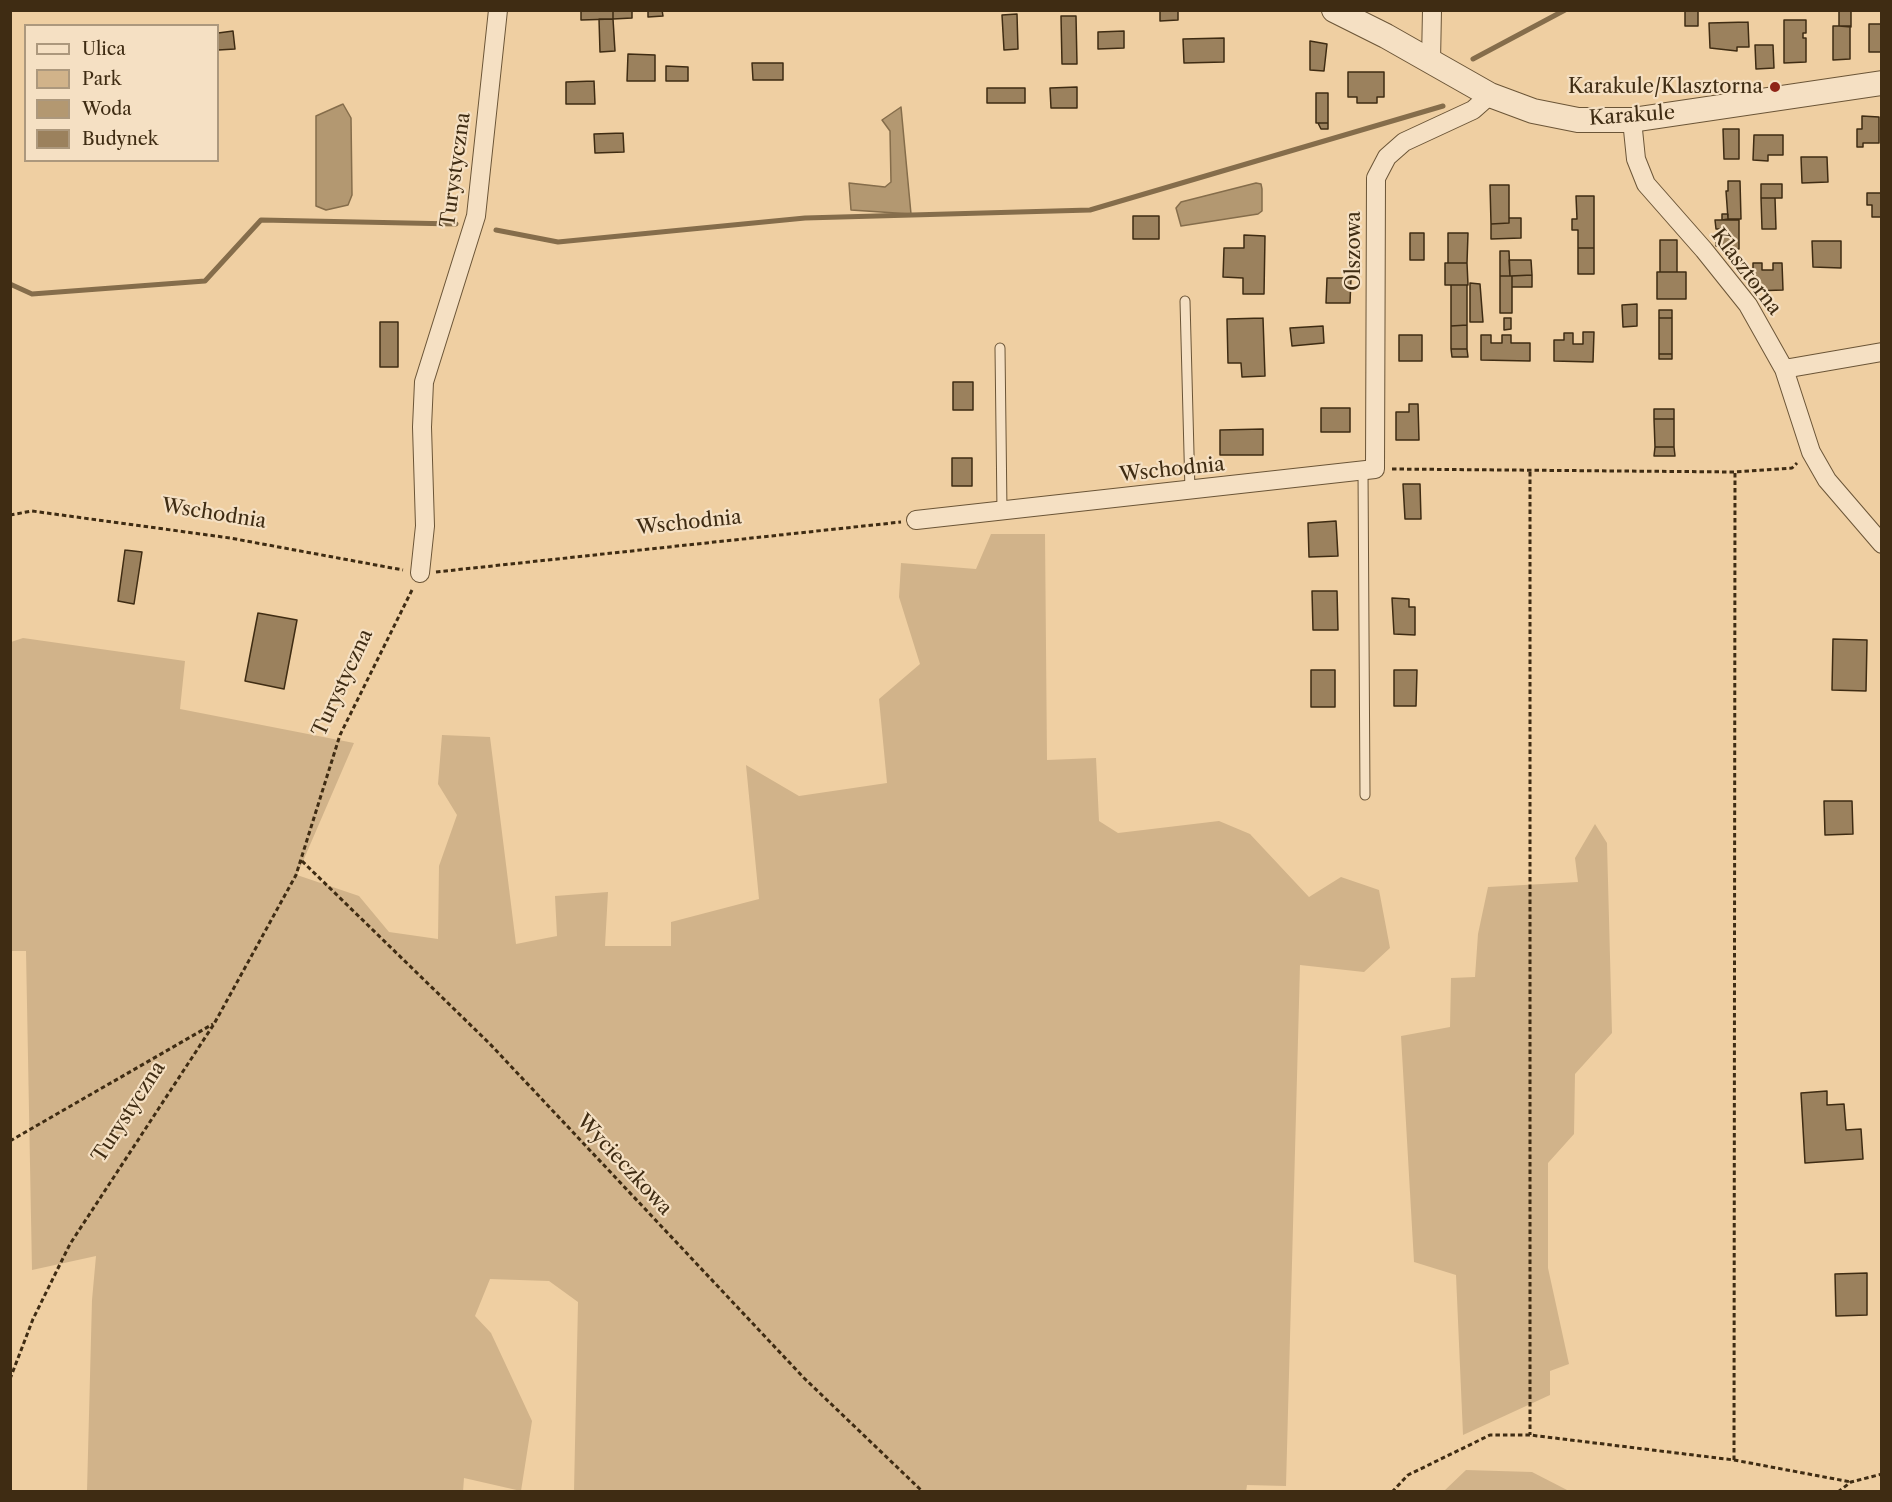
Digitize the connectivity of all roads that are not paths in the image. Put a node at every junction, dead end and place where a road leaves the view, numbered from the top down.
1 (498, 10) edge
2 (1335, 10) edge
3 (1432, 10) edge
4 (1431, 61) junction
5 (1881, 83) edge
6 (1490, 95) junction
7 (1632, 120) junction
8 (1185, 301) dead end
9 (1000, 348) dead end
10 (1881, 352) edge
11 (1784, 369) junction
12 (1369, 470) junction
13 (1190, 491) junction
14 (1002, 511) junction
15 (916, 520) road end
16 (1881, 544) edge
17 (420, 573) road end
18 (1365, 795) dead end

1 - 17 street, Turystyczna
2 - 4 street, Karakule
3 - 4 street
4 - 6 street, Karakule
5 - 7 street, Karakule
6 - 7 street, Karakule
6 - 12 street, Olszowa
7 - 11 street, Klasztorna
8 - 13 lane
9 - 14 lane
10 - 11 street
11 - 16 street, Klasztorna
12 - 13 street, Wschodnia
12 - 18 lane
13 - 14 street, Wschodnia
14 - 15 street, Wschodnia

